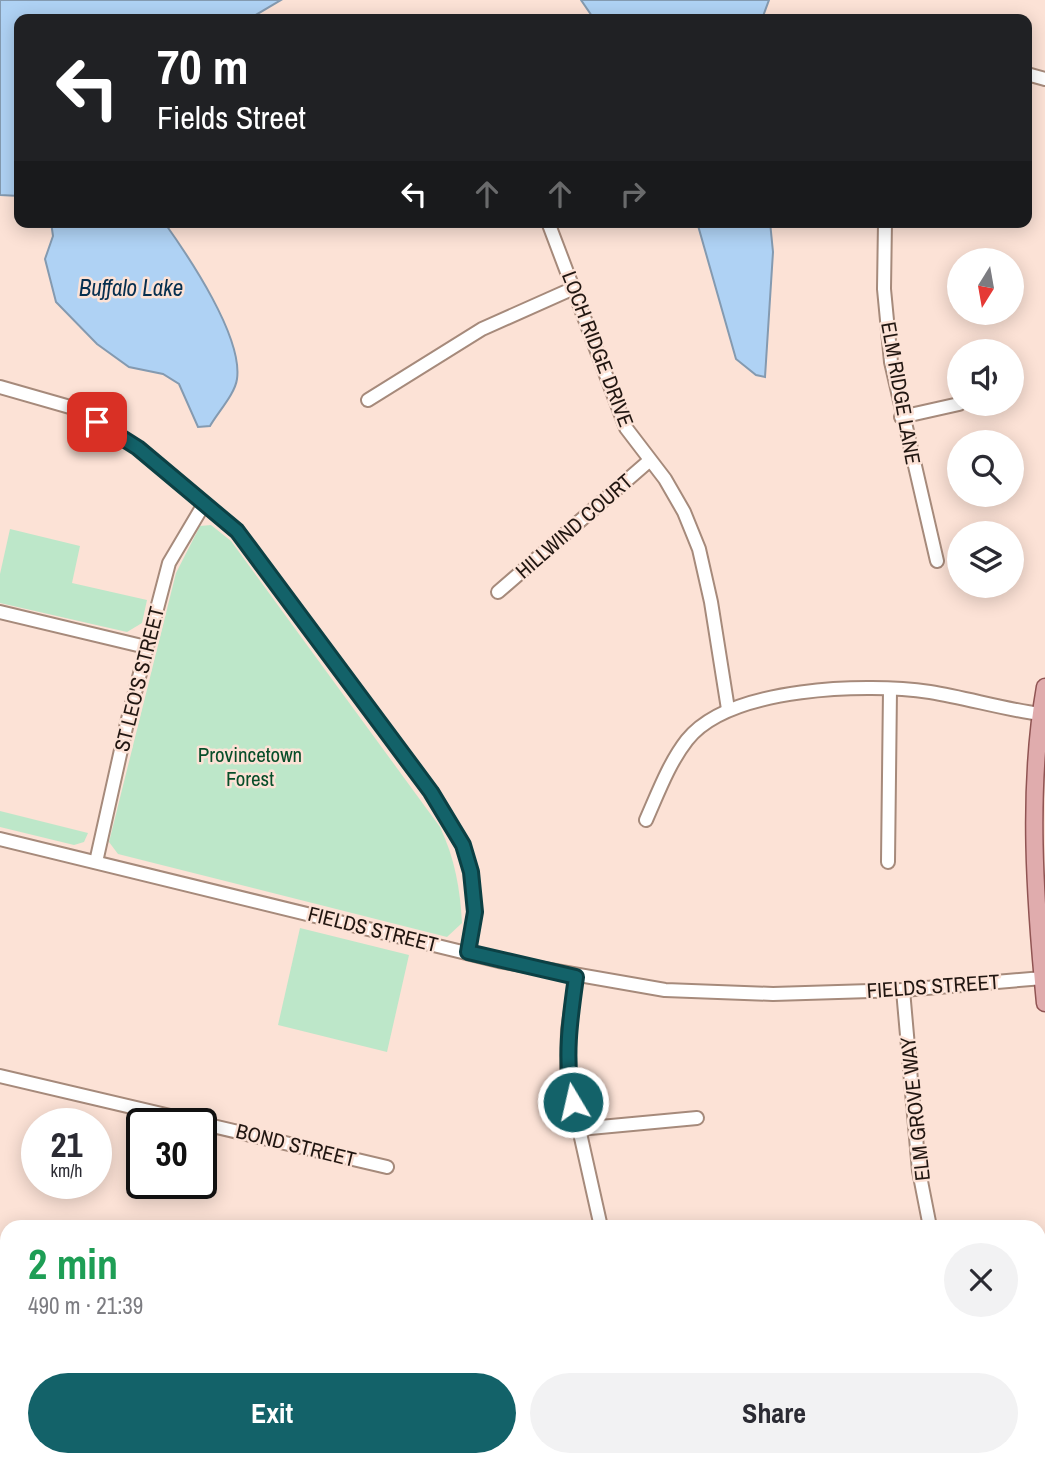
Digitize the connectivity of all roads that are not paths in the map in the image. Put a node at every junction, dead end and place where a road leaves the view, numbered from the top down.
1 (550, 228) edge
2 (886, 228) edge
3 (574, 288) junction
4 (0, 387) edge
5 (368, 400) dead end
6 (947, 407) edge
7 (901, 417) junction
8 (649, 461) junction
9 (204, 503) junction
10 (937, 561) dead end
11 (498, 592) dead end
12 (0, 612) edge
13 (146, 647) junction
14 (1045, 687) edge
15 (890, 690) junction
16 (728, 709) junction
17 (1040, 714) junction
18 (646, 820) dead end
19 (1041, 838) edge
20 (0, 839) edge
21 (96, 862) junction
22 (888, 862) dead end
23 (1041, 862) edge
24 (468, 952) junction
25 (576, 977) junction
26 (1042, 978) junction
27 (903, 990) junction
28 (1045, 1003) edge
29 (0, 1076) edge
30 (697, 1118) dead end
31 (579, 1129) junction
32 (387, 1167) dead end
33 (599, 1220) edge
34 (929, 1220) edge

1 - 3 street, LOCH RIDGE DRIVE
2 - 7 street, ELM RIDGE LANE
3 - 5 street
3 - 8 street, LOCH RIDGE DRIVE
4 - 9 street
6 - 7 street
7 - 10 street, ELM RIDGE LANE
8 - 11 street, HILLWIND COURT
8 - 16 street, LOCH RIDGE DRIVE
9 - 13 street, ST LEO'S STREET
9 - 24 street
12 - 13 street
13 - 21 street, ST LEO'S STREET
14 - 17 main road
15 - 16 street
15 - 17 street
15 - 22 street
16 - 18 street
17 - 19 main road
19 - 23 main road
20 - 21 street, FIELDS STREET
21 - 24 street, FIELDS STREET
23 - 26 main road
24 - 25 street, FIELDS STREET
25 - 27 street, FIELDS STREET
25 - 31 street
26 - 27 street, FIELDS STREET
26 - 28 main road
27 - 34 street, ELM GROVE WAY
29 - 32 street, BOND STREET
30 - 31 street
31 - 33 street

